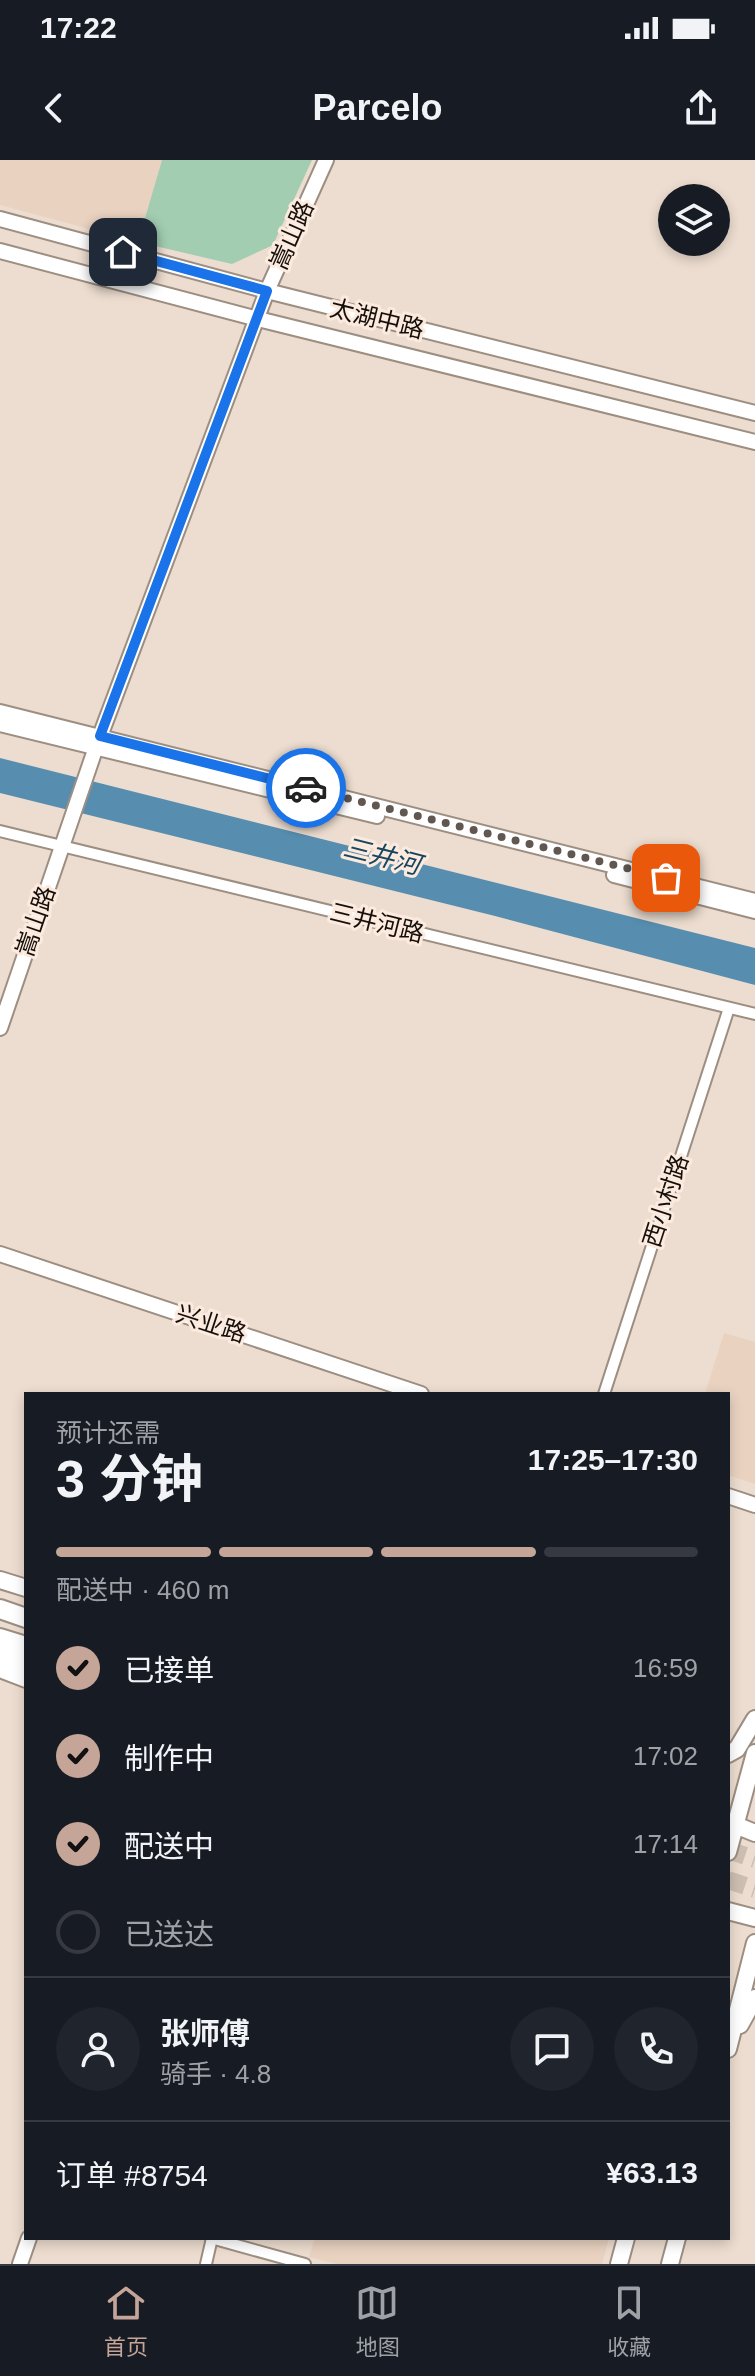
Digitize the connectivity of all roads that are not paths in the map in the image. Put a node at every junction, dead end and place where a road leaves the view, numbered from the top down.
1 (326, 160) edge
2 (0, 219) edge
3 (0, 251) edge
4 (267, 291) junction
5 (258, 319) junction
6 (755, 413) edge
7 (755, 442) edge
8 (0, 712) edge
9 (0, 724) edge
10 (96, 748) junction
11 (0, 831) edge
12 (62, 846) junction
13 (755, 901) edge
14 (755, 911) edge
15 (729, 1008) junction
16 (755, 1014) edge
17 (0, 1028) edge
18 (0, 1254) edge
19 (415, 1392) edge
20 (605, 1392) edge
21 (730, 1497) edge
22 (755, 1505) edge
23 (0, 1580) edge
24 (24, 1587) edge
25 (0, 1600) edge
26 (24, 1607) edge
27 (0, 1609) edge
28 (24, 1617) edge
29 (0, 1638) edge
30 (24, 1645) edge
31 (0, 1652) edge
32 (24, 1661) edge
33 (0, 1669) edge
34 (24, 1678) edge
35 (755, 1719) edge
36 (730, 1753) edge
37 (755, 1753) edge
38 (732, 1824) edge
39 (755, 1833) edge
40 (730, 1912) edge
41 (755, 1918) edge
42 (755, 1943) edge
43 (755, 1998) edge
44 (730, 2041) edge
45 (730, 2050) edge
46 (28, 2240) edge
47 (211, 2240) edge
48 (218, 2240) edge
49 (625, 2240) edge
50 (676, 2240) edge
51 (20, 2264) edge
52 (206, 2264) edge
53 (305, 2264) edge
54 (619, 2264) edge
55 (670, 2264) edge

1 - 4 main road, 嵩山路
2 - 4 main road, 太湖中路
3 - 5 main road, 太湖中路
4 - 5 main road, 嵩山路
4 - 6 main road, 太湖中路
5 - 7 main road, 太湖中路
5 - 10 main road, 嵩山路
8 - 10 main road
9 - 10 main road
10 - 12 main road, 嵩山路
10 - 13 main road
10 - 14 main road
11 - 12 street, 三井河路
12 - 15 street, 三井河路
12 - 17 main road, 嵩山路
15 - 16 street, 三井河路
15 - 20 street, 西小村路
18 - 19 main road, 兴业路
21 - 22 main road
23 - 24 main road
25 - 26 highway
27 - 28 highway
29 - 30 highway
31 - 32 highway
33 - 34 main road
35 - 36 main road
37 - 38 main road
38 - 39 main road
40 - 41 main road
42 - 44 main road
43 - 45 main road
46 - 51 main road
47 - 52 street
48 - 53 street
49 - 54 main road
50 - 55 main road

